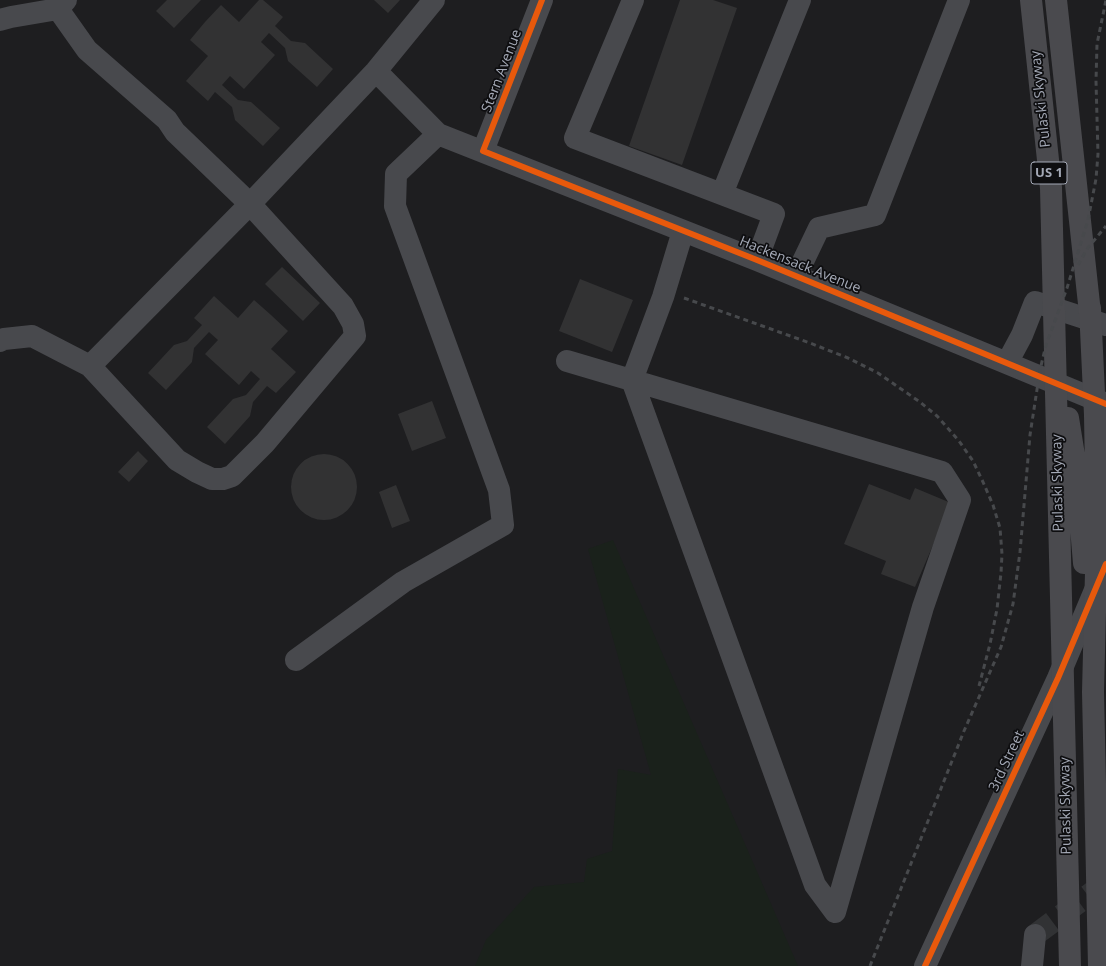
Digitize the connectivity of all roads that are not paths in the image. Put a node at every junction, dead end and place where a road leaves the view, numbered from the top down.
1 (434, 0) edge
2 (542, 0) edge
3 (633, 0) edge
4 (800, 0) edge
5 (959, 0) edge
6 (1031, 0) edge
7 (1056, 0) edge
8 (62, 4) edge
9 (0, 20) edge
10 (376, 71) junction
11 (438, 134) junction
12 (483, 151) junction
13 (722, 194) junction
14 (250, 204) junction
15 (684, 231) junction
16 (757, 260) junction
17 (796, 276) junction
18 (1090, 308) junction
19 (1106, 325) edge
20 (0, 341) edge
21 (1055, 347) junction
22 (567, 361) dead end
23 (1007, 363) junction
24 (90, 366) junction
25 (632, 380) junction
26 (1106, 404) edge
27 (1106, 468) edge
28 (1106, 564) edge
29 (296, 660) dead end
30 (1094, 692) junction
31 (1035, 935) dead end
32 (925, 966) edge
33 (1032, 966) edge
34 (1070, 966) edge
35 (1099, 966) edge

1 - 10 street
2 - 12 street, Stern Avenue
3 - 13 street
4 - 13 street
5 - 17 street
6 - 21 highway, Pulaski Skyway / US 1
7 - 18 highway, Pulaski Skyway / US 1
8 - 9 street
8 - 14 street
10 - 11 street
10 - 14 street
11 - 12 street, Hackensack Avenue
11 - 29 street
12 - 15 street, Hackensack Avenue
13 - 16 street
14 - 24 street
14 - 24 street
15 - 16 street, Hackensack Avenue
15 - 25 street
16 - 17 street, Hackensack Avenue
17 - 23 street, Hackensack Avenue
18 - 27 highway, Pulaski Skyway / US 1
18 - 30 highway
19 - 23 street
20 - 24 street
21 - 30 highway
21 - 34 highway, Pulaski Skyway / US 1
22 - 25 street
23 - 26 street, Hackensack Avenue
25 - 25 street
28 - 32 street, 3rd Street
30 - 35 highway
31 - 33 street

